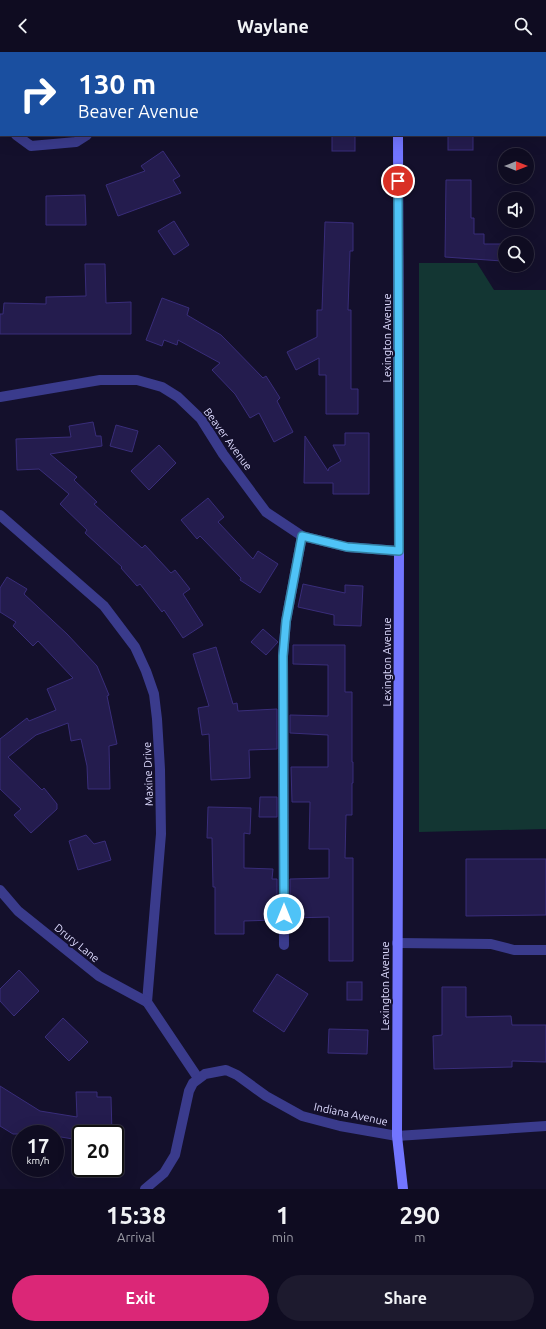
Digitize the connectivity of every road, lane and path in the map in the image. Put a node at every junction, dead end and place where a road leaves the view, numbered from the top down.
1 (17, 136) edge
2 (85, 136) edge
3 (398, 136) edge
4 (0, 397) edge
5 (0, 515) edge
6 (302, 536) junction
7 (399, 551) junction
8 (0, 890) edge
9 (397, 943) junction
10 (284, 945) dead end
11 (546, 950) edge
12 (147, 1002) junction
13 (198, 1078) junction
14 (546, 1126) edge
15 (397, 1136) junction
16 (145, 1189) edge
17 (403, 1189) edge

1 - 2 street
3 - 7 street, Lexington Avenue
4 - 6 street, Beaver Avenue
5 - 12 street, Maxine Drive
6 - 7 street, Beaver Avenue
6 - 10 street
7 - 9 street, Lexington Avenue
8 - 12 street, Drury Lane
9 - 11 street
9 - 15 street, Lexington Avenue
12 - 13 street
13 - 15 street, Indiana Avenue
13 - 16 street
14 - 15 street, Indiana Avenue
15 - 17 street, Lexington Avenue

